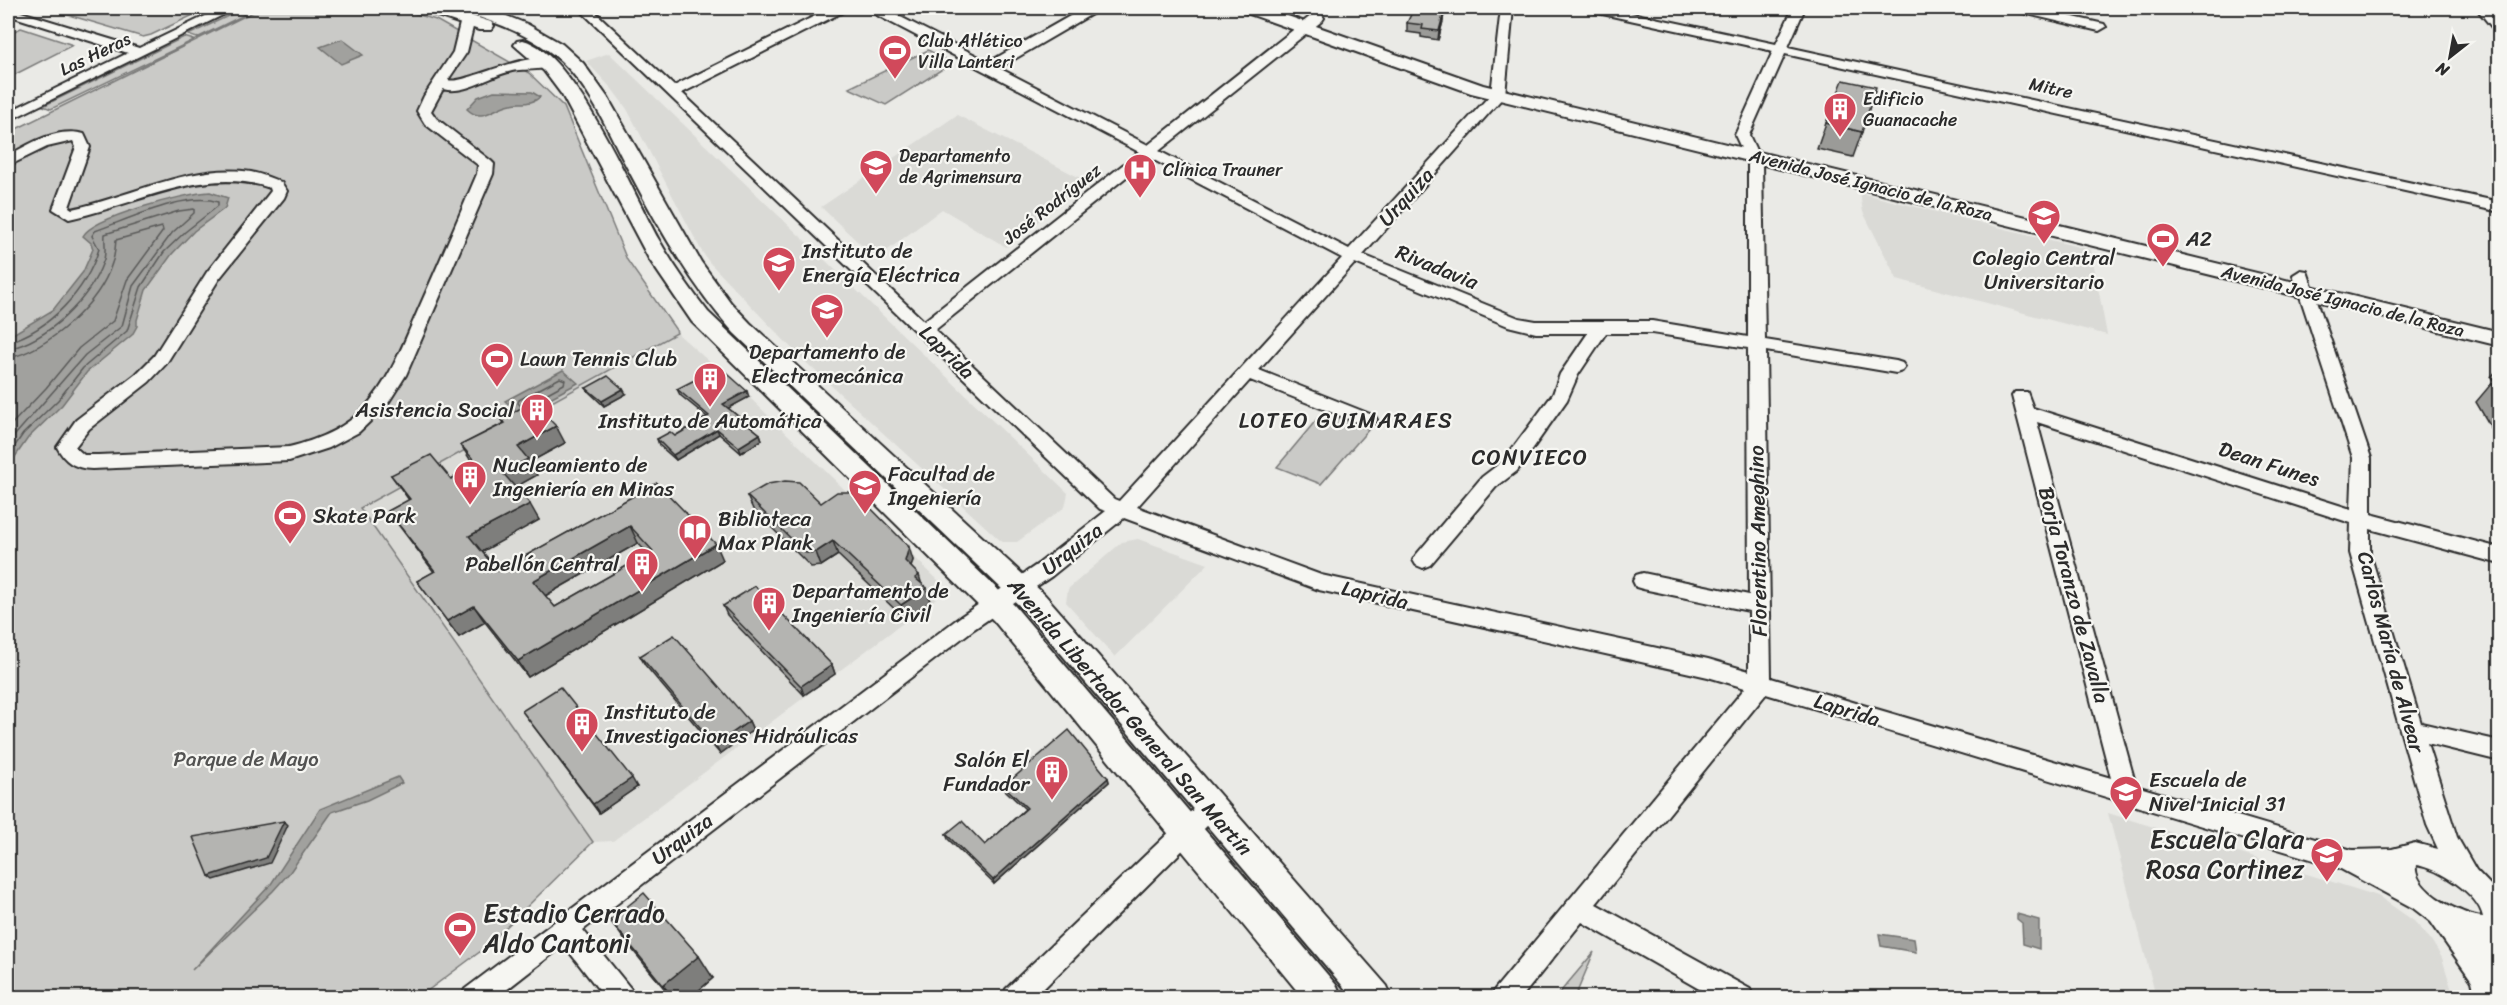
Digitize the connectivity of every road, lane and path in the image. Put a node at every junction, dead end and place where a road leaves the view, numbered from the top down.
1 (231, 8) edge
2 (432, 8) edge
3 (585, 8) edge
4 (840, 8) edge
5 (874, 8) edge
6 (1092, 8) edge
7 (1250, 8) edge
8 (1287, 8) edge
9 (1507, 8) edge
10 (1593, 8) edge
11 (1799, 8) edge
12 (2020, 8) edge
13 (2482, 8) edge
14 (8, 11) edge
15 (469, 14) edge
16 (1311, 23) junction
17 (2099, 27) dead end
18 (2499, 28) edge
19 (1782, 49) junction
20 (139, 52) junction
21 (547, 63) junction
22 (988, 68) junction
23 (442, 82) junction
24 (1499, 88) junction
25 (673, 92) junction
26 (8, 117) edge
27 (1748, 148) junction
28 (1149, 152) junction
29 (8, 162) edge
30 (2499, 207) edge
31 (1352, 257) junction
32 (2304, 283) junction
33 (2499, 322) edge
34 (1601, 327) junction
35 (924, 330) junction
36 (2499, 339) edge
37 (1756, 344) junction
38 (1896, 367) dead end
39 (1247, 372) junction
40 (2023, 404) joint
41 (1368, 420) dead end
42 (1121, 509) junction
43 (2361, 518) junction
44 (2499, 556) edge
45 (1423, 560) dead end
46 (1643, 581) dead end
47 (1019, 588) junction
48 (995, 604) junction
49 (1759, 605) junction
50 (1760, 684) junction
51 (2412, 730) junction
52 (2499, 752) edge
53 (2127, 794) junction
54 (1211, 807) junction
55 (2438, 821) junction
56 (1186, 831) junction
57 (2411, 856) junction
58 (2343, 858) junction
59 (2489, 905) edge
60 (1578, 907) junction
61 (2430, 907) junction
62 (566, 928) junction
63 (2486, 987) edge
64 (474, 998) edge
65 (622, 998) edge
66 (1015, 998) edge
67 (1325, 998) edge
68 (1375, 998) edge
69 (1504, 998) edge
70 (1741, 998) edge

1 - 20 street, Las Heras
2 - 15 main road, Avenida Libertador General San Martín
3 - 25 street, Laprida
4 - 25 street
5 - 22 street, Rivadavia
6 - 22 street
7 - 16 main road, Avenida José Ignacio de la Roza
8 - 16 main road, Avenida José Ignacio de la Roza
9 - 24 street
10 - 19 street, Mitre
11 - 19 street, Florentino Ameghino
12 - 17 street
13 - 18 street
14 - 20 street
15 - 21 main road, Avenida Libertador General San Martín
15 - 23 street
15 - 47 main road, Avenida Libertador General San Martín
16 - 24 main road, Avenida José Ignacio de la Roza
16 - 24 main road, Avenida José Ignacio de la Roza
16 - 28 street, José Rodríguez
19 - 27 street, Florentino Ameghino
19 - 30 street, Mitre
20 - 26 street, Las Heras
21 - 23 street
21 - 48 main road, Avenida Libertador General San Martín
22 - 28 street, Rivadavia
23 - 29 street
24 - 27 main road, Avenida José Ignacio de la Roza
24 - 31 street, Urquiza
25 - 35 street, Laprida
27 - 32 main road, Avenida José Ignacio de la Roza
27 - 37 street, Florentino Ameghino
28 - 31 street, Rivadavia
28 - 35 street, José Rodríguez
31 - 34 street, Rivadavia
31 - 39 street, Urquiza
32 - 33 main road, Avenida José Ignacio de la Roza
32 - 36 main road, Avenida José Ignacio de la Roza
32 - 43 street, Carlos María de Alvear
34 - 37 street, Rivadavia
34 - 45 street
35 - 42 street, Laprida
37 - 38 street, Rivadavia
37 - 49 street, Florentino Ameghino
39 - 41 street
39 - 42 street, Urquiza
40 - 43 street, Dean Funes
40 - 53 street, Borja Toranzo de Zavalla
42 - 47 street, Urquiza
42 - 50 street, Laprida
43 - 44 street, Dean Funes
43 - 51 street, Carlos María de Alvear
46 - 49 street
47 - 48 street, Urquiza
47 - 54 main road, Avenida Libertador General San Martín
48 - 56 main road, Avenida Libertador General San Martín
48 - 62 street, Urquiza
49 - 50 street, Florentino Ameghino
50 - 53 street, Laprida
50 - 60 street
51 - 52 street
51 - 55 street, Carlos María de Alvear
53 - 58 street, Laprida
54 - 56 street
54 - 68 main road, Avenida Libertador General San Martín
55 - 57 street
55 - 59 street, Carlos María de Alvear
56 - 66 street
56 - 67 main road, Avenida Libertador General San Martín
57 - 58 street, Laprida
57 - 59 street
57 - 61 street
58 - 61 street, Laprida
59 - 61 street, Laprida
59 - 63 street
60 - 69 street
60 - 70 street
61 - 63 street
62 - 64 street, Urquiza
62 - 65 street

